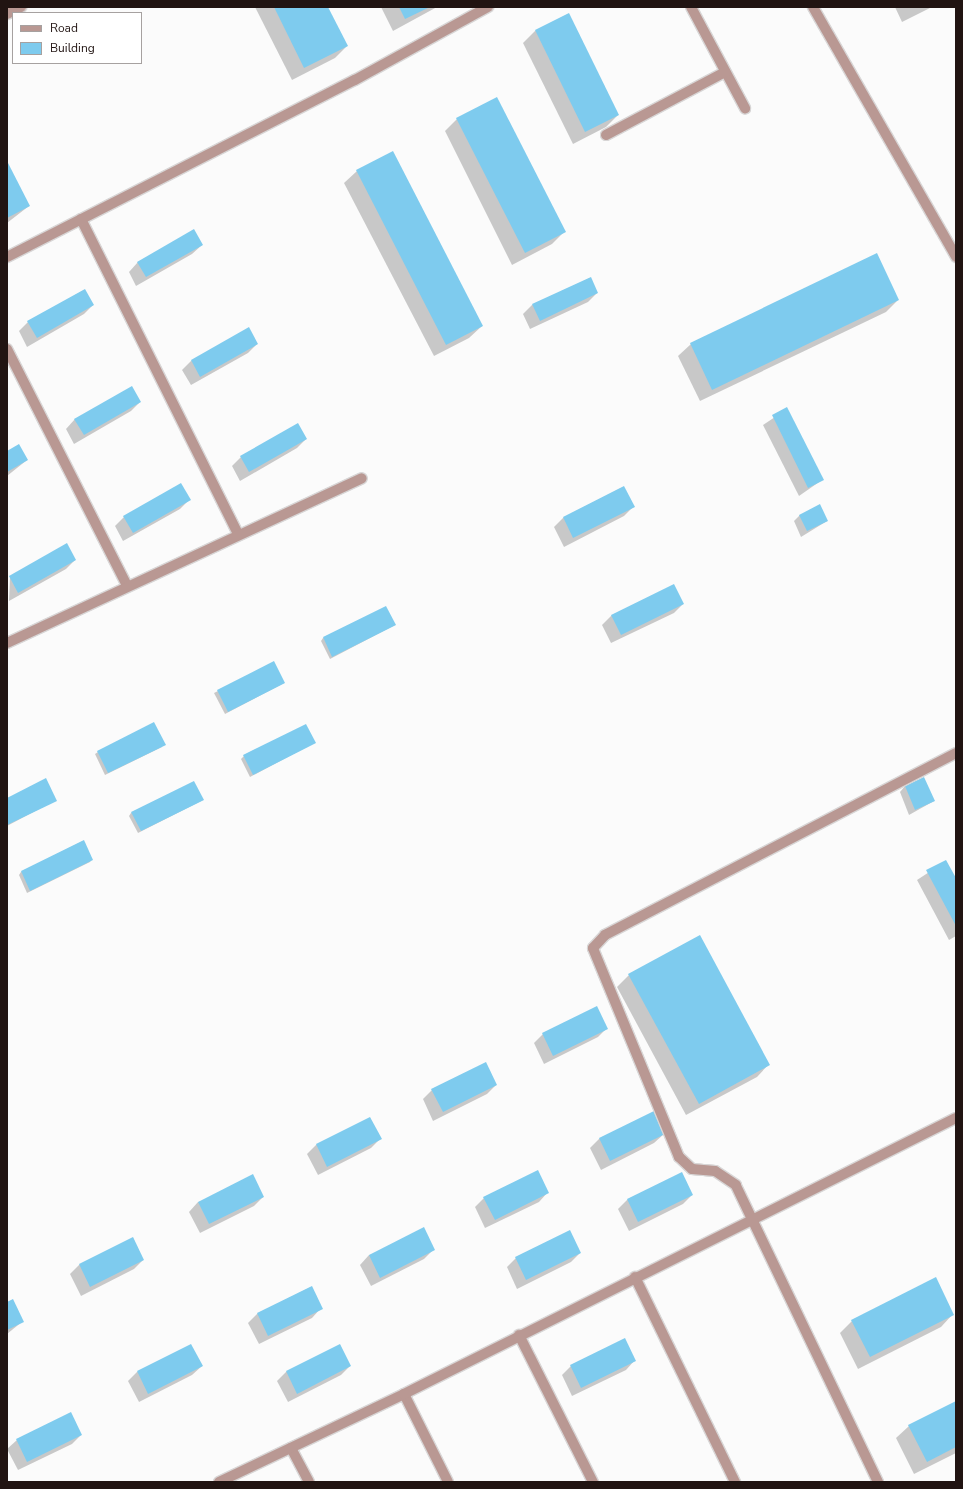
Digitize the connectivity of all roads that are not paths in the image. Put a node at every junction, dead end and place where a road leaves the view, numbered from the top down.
1 (21, 7) edge
2 (488, 7) edge
3 (691, 7) edge
4 (813, 7) edge
5 (7, 14) edge
6 (725, 72) junction
7 (744, 108) dead end
8 (606, 135) dead end
9 (81, 219) junction
10 (7, 257) edge
11 (956, 257) edge
12 (7, 349) edge
13 (362, 478) dead end
14 (238, 534) junction
15 (127, 586) junction
16 (7, 641) edge
17 (956, 753) edge
18 (956, 1118) edge
19 (751, 1219) junction
20 (635, 1277) junction
21 (519, 1335) junction
22 (404, 1394) junction
23 (291, 1448) junction
24 (219, 1482) edge
25 (309, 1482) edge
26 (448, 1482) edge
27 (593, 1482) edge
28 (735, 1482) edge
29 (878, 1482) edge

1 - 5 street
2 - 9 street
3 - 6 street
4 - 11 street
6 - 7 street
6 - 8 street
9 - 10 street
9 - 14 street
12 - 15 street
13 - 14 street
14 - 15 street
15 - 16 street
17 - 19 street
18 - 19 street
19 - 20 street
19 - 29 street
20 - 21 street
20 - 28 street
21 - 22 street
21 - 27 street
22 - 23 street
22 - 26 street
23 - 24 street
23 - 25 street

